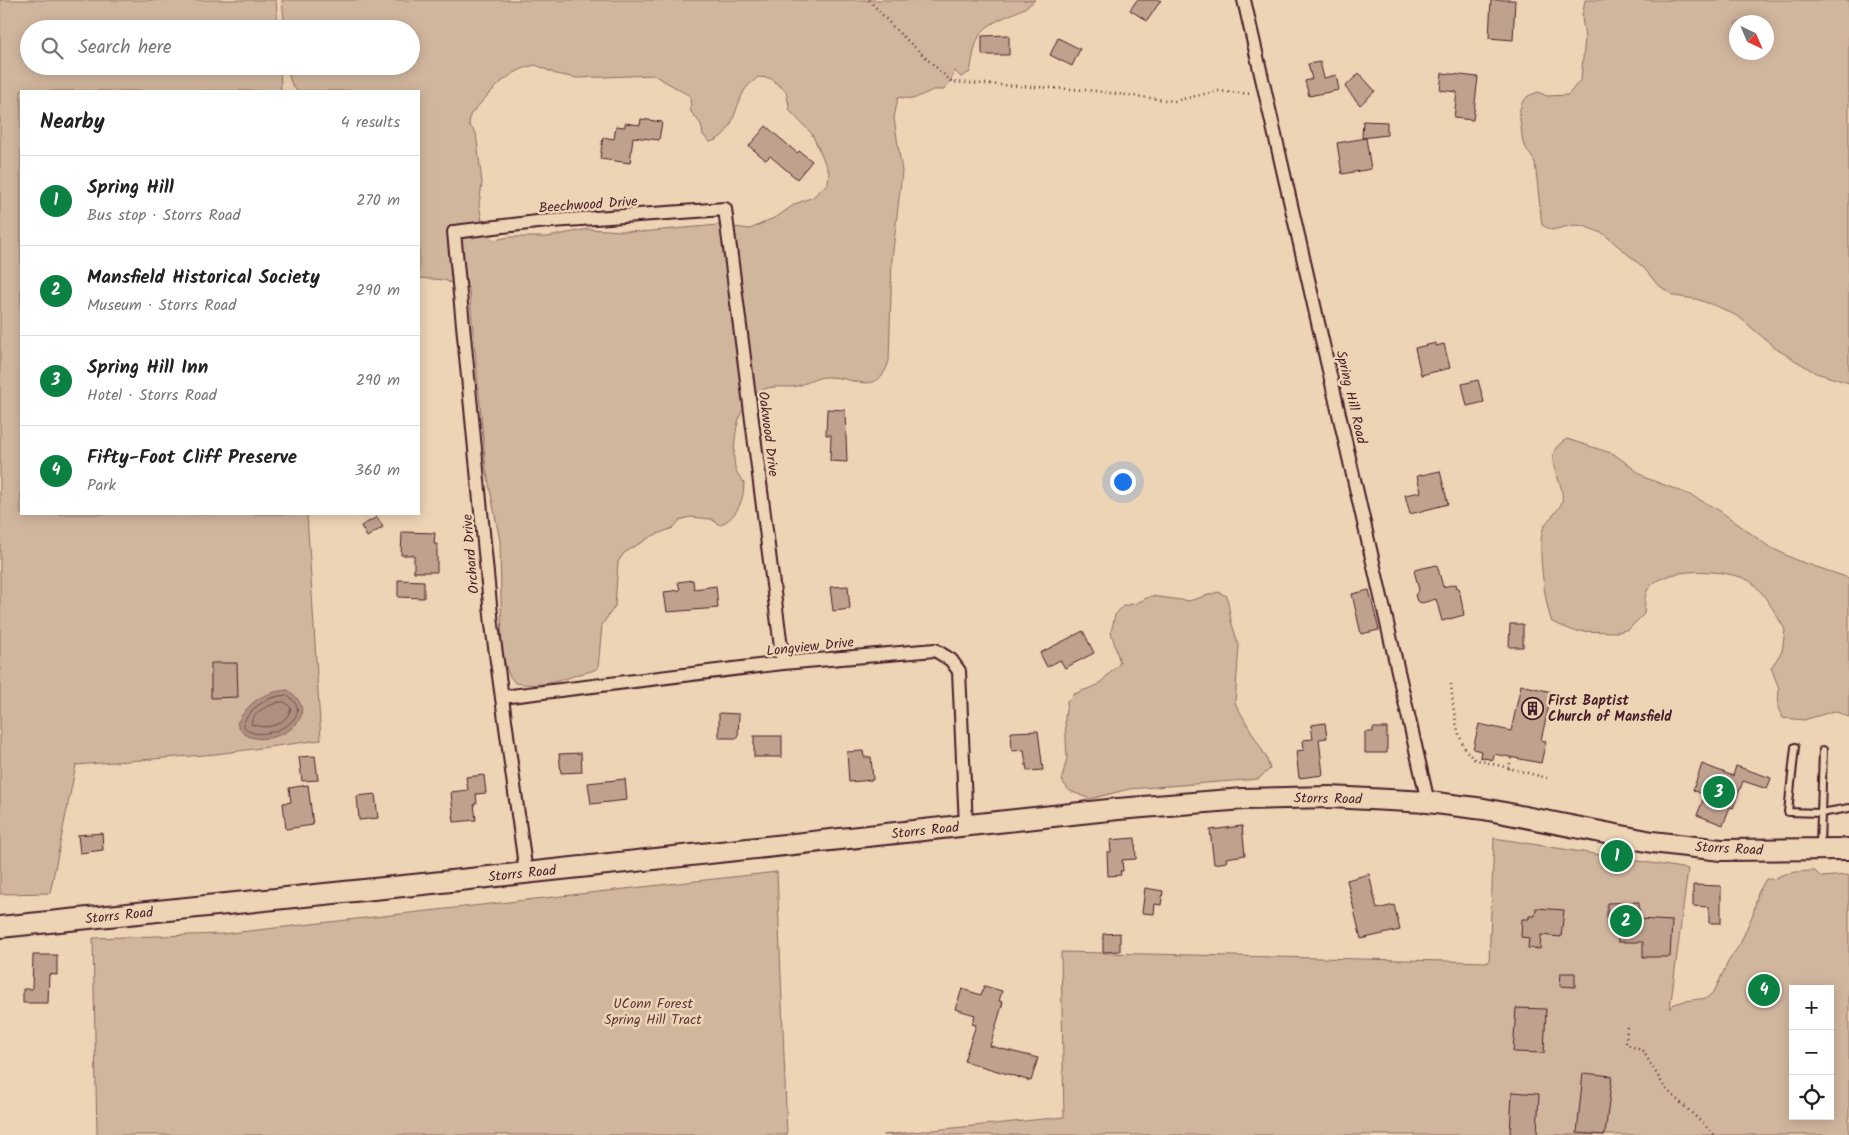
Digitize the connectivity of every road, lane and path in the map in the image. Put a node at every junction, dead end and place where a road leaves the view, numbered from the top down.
1 (869, 0) edge
2 (1244, 0) edge
3 (1266, 95) junction
4 (725, 209) joint
5 (454, 232) joint
6 (783, 663) junction
7 (1451, 684) dead end
8 (502, 698) junction
9 (1795, 747) dead end
10 (1823, 750) dead end
11 (1512, 758) dead end
12 (1509, 768) junction
13 (1547, 778) dead end
14 (1428, 802) junction
15 (1849, 808) edge
16 (1822, 813) junction
17 (966, 826) junction
18 (1849, 849) edge
19 (1820, 850) junction
20 (526, 873) junction
21 (0, 927) edge
22 (1628, 1026) dead end
23 (1715, 1135) edge

1 - 3 path
2 - 3 street, Spring Hill Road
3 - 14 street, Spring Hill Road
4 - 5 street, Beechwood Drive
4 - 6 street, Oakwood Drive
5 - 8 street, Orchard Drive
6 - 8 street, Longview Drive
6 - 17 street, Longview Drive
7 - 12 path
8 - 20 street, Orchard Drive
9 - 16 lane
10 - 16 lane
11 - 12 path
12 - 13 path
14 - 17 main road, Storrs Road
14 - 19 main road, Storrs Road
15 - 16 lane
16 - 19 lane
17 - 20 main road, Storrs Road
18 - 19 main road, Storrs Road
20 - 21 main road, Storrs Road
22 - 23 path

